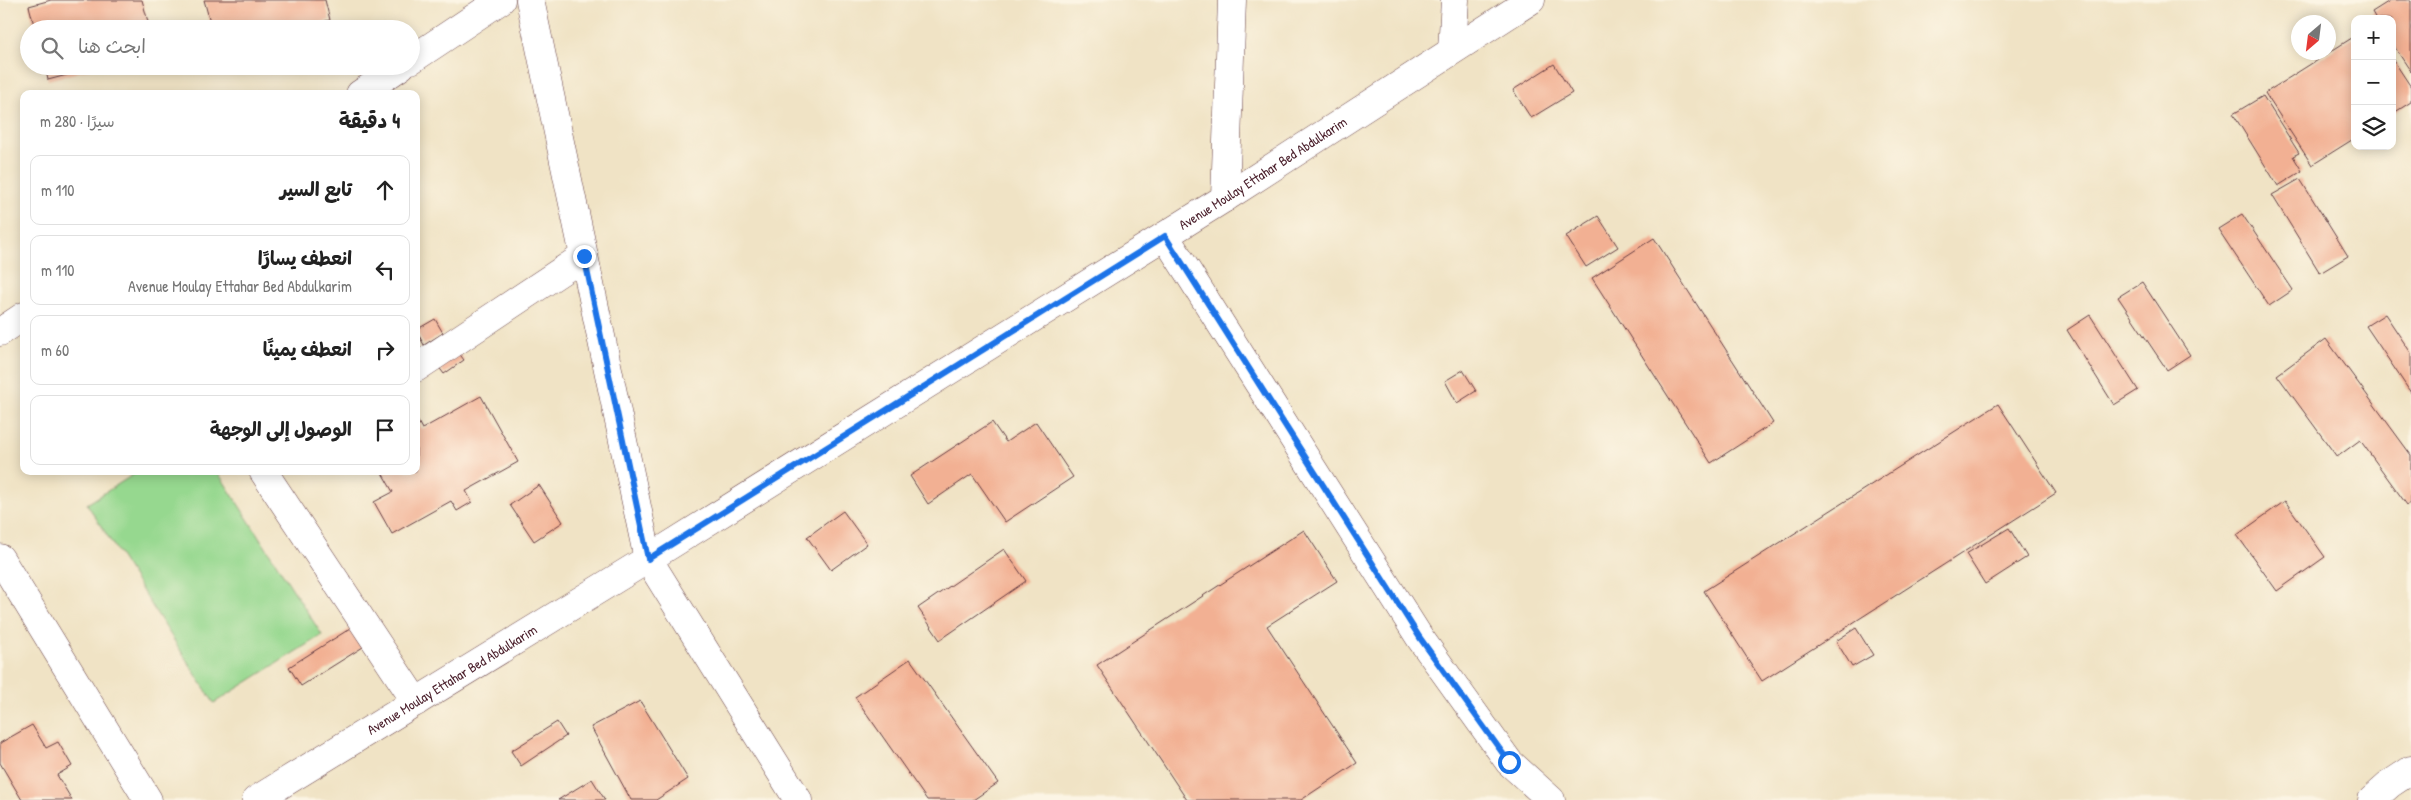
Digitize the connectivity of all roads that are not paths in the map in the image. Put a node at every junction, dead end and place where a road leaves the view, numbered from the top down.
1 (501, 0) edge
2 (530, 0) edge
3 (1232, 0) edge
4 (1455, 0) edge
5 (1531, 0) edge
6 (1452, 50) junction
7 (420, 54) edge
8 (388, 75) edge
9 (366, 90) edge
10 (1225, 198) junction
11 (1165, 236) junction
12 (584, 256) junction
13 (20, 319) edge
14 (0, 332) edge
15 (420, 365) edge
16 (265, 475) edge
17 (0, 558) edge
18 (648, 559) junction
19 (416, 702) junction
20 (2411, 770) edge
21 (148, 800) edge
22 (256, 800) edge
23 (798, 800) edge
24 (1551, 800) edge
25 (2372, 800) edge

1 - 7 street
2 - 12 street
3 - 10 street
4 - 6 street
5 - 6 street, Avenue Moulay Ettahar Bed Abdulkarim
6 - 10 street, Avenue Moulay Ettahar Bed Abdulkarim
8 - 9 street
10 - 11 street, Avenue Moulay Ettahar Bed Abdulkarim
11 - 18 street, Avenue Moulay Ettahar Bed Abdulkarim
11 - 24 street
12 - 15 street
12 - 18 street
13 - 14 street
16 - 19 street
17 - 21 street
18 - 19 street, Avenue Moulay Ettahar Bed Abdulkarim
18 - 23 street
19 - 22 street, Avenue Moulay Ettahar Bed Abdulkarim
20 - 25 street

